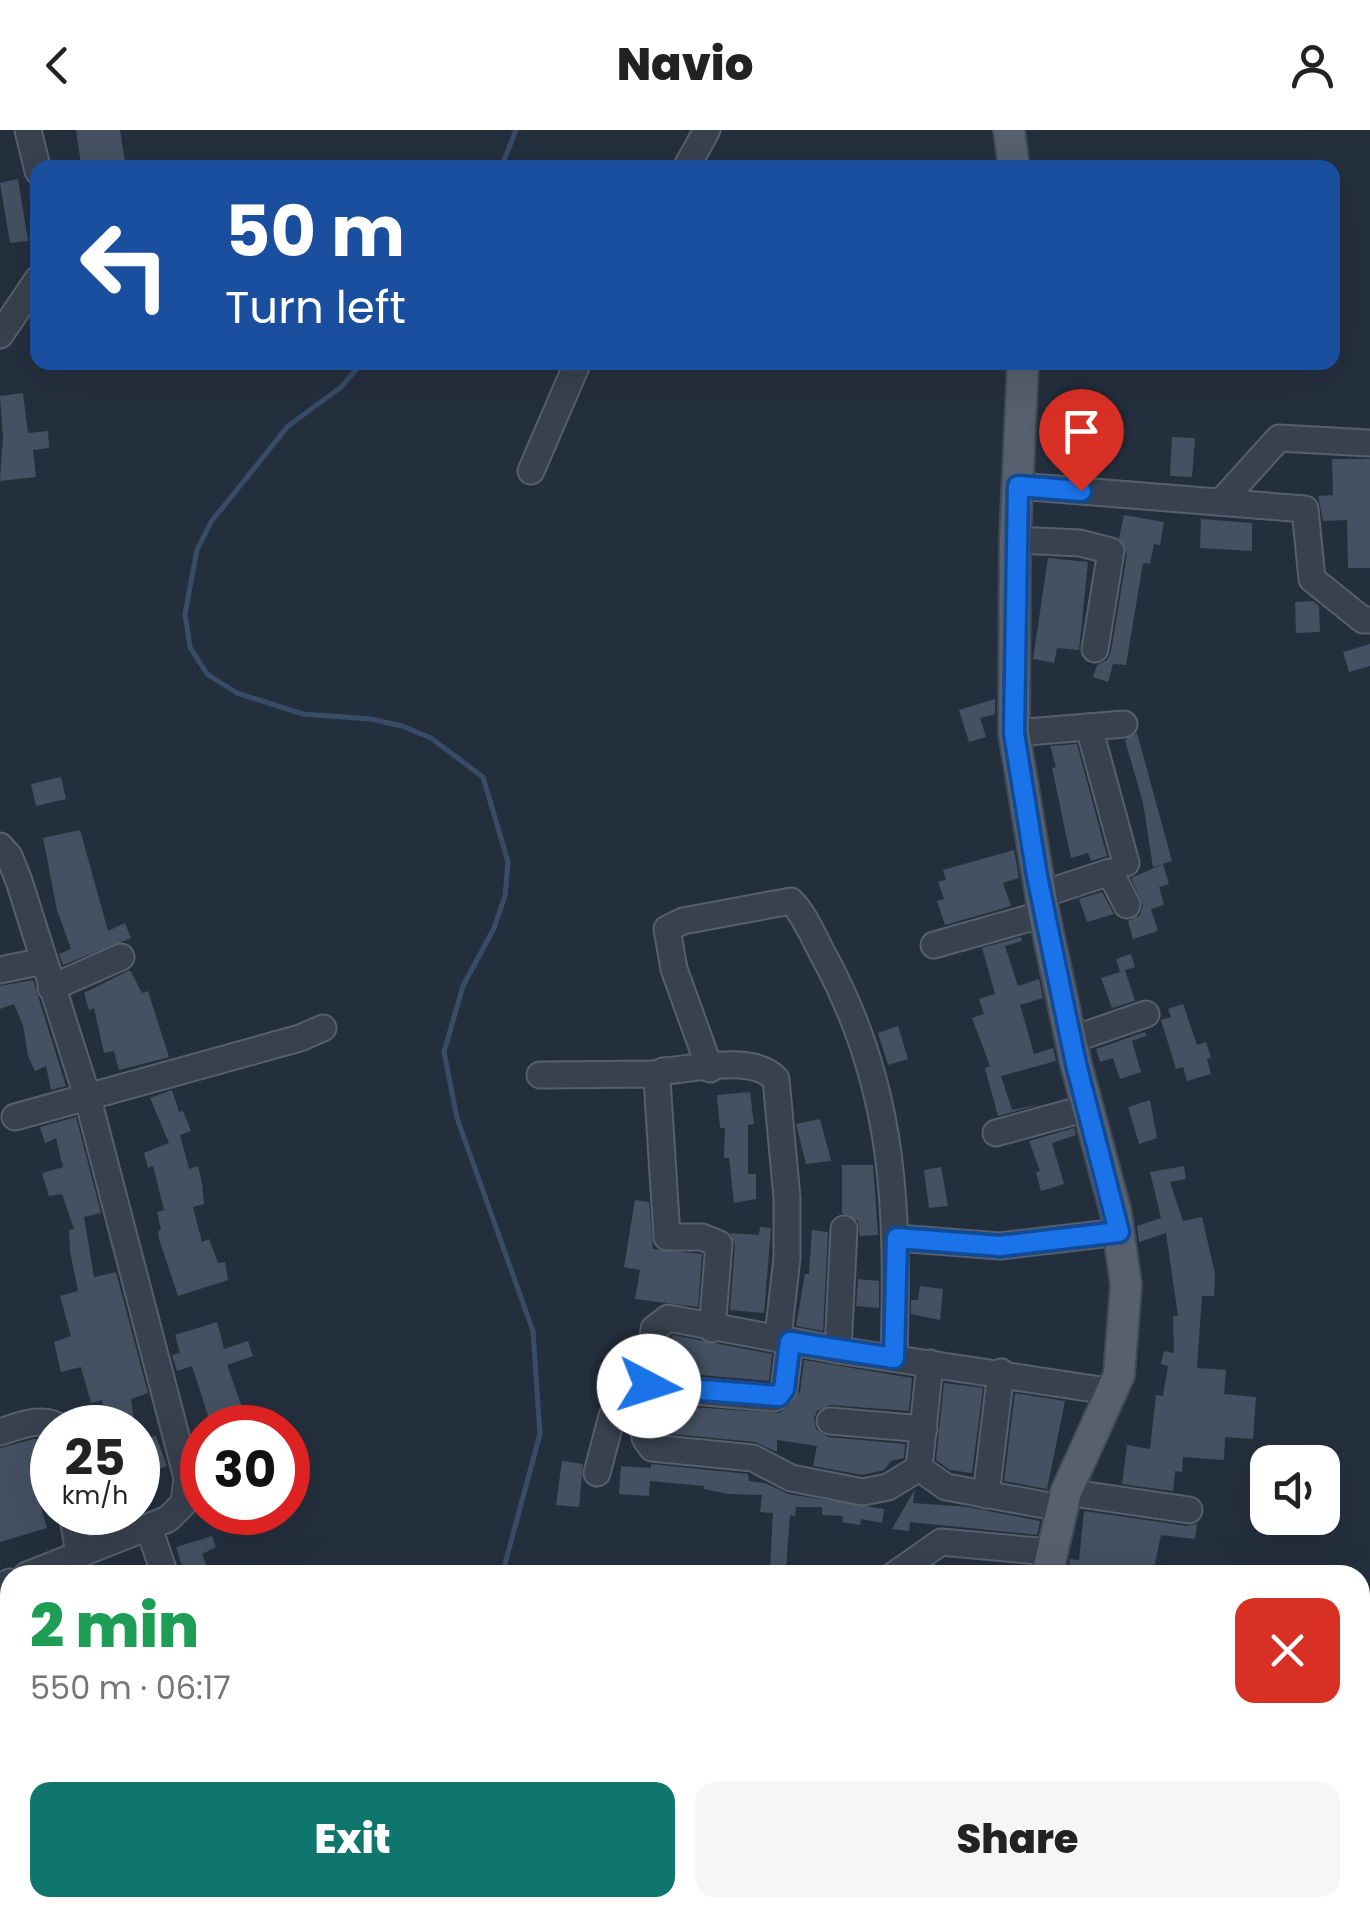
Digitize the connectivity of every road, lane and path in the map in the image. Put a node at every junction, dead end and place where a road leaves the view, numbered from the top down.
1 (28, 130) edge
2 (707, 130) edge
3 (1009, 130) edge
4 (35, 160) edge
5 (690, 160) edge
6 (1013, 160) edge
7 (30, 291) edge
8 (0, 335) edge
9 (575, 370) edge
10 (1023, 370) edge
11 (1370, 443) edge
12 (531, 471) dead end
13 (1018, 486) junction
14 (1221, 502) junction
15 (1016, 540) junction
16 (1370, 620) edge
17 (1094, 649) dead end
18 (1124, 724) dead end
19 (1088, 727) junction
20 (1014, 733) junction
21 (0, 846) edge
22 (1126, 864) dead end
23 (1042, 904) junction
24 (1127, 905) dead end
25 (934, 945) dead end
26 (120, 957) dead end
27 (43, 961) junction
28 (0, 970) edge
29 (51, 988) junction
30 (1146, 1014) dead end
31 (323, 1028) dead end
32 (1071, 1040) junction
33 (710, 1068) junction
34 (659, 1074) junction
35 (540, 1075) dead end
36 (88, 1098) junction
37 (1088, 1108) junction
38 (15, 1117) dead end
39 (996, 1133) dead end
40 (844, 1229) dead end
41 (1119, 1232) junction
42 (897, 1238) junction
43 (712, 1329) junction
44 (784, 1339) junction
45 (838, 1350) junction
46 (894, 1358) junction
47 (930, 1364) junction
48 (1001, 1372) junction
49 (649, 1386) junction
50 (1114, 1392) junction
51 (830, 1421) dead end
52 (30, 1422) edge
53 (924, 1429) junction
54 (0, 1432) edge
55 (919, 1468) junction
56 (596, 1473) dead end
57 (986, 1496) junction
58 (1064, 1500) junction
59 (1190, 1510) dead end
60 (160, 1523) edge
61 (76, 1535) edge
62 (130, 1535) edge
63 (151, 1535) edge
64 (79, 1554) junction
65 (1048, 1564) edge
66 (52, 1565) edge
67 (162, 1565) edge
68 (908, 1565) edge

1 - 4 street
2 - 5 street
3 - 6 main road
7 - 8 street
9 - 12 street
10 - 13 main road
11 - 14 street
13 - 14 street
13 - 15 main road
14 - 16 street
15 - 17 street
15 - 20 main road
18 - 19 street
19 - 20 street
19 - 22 street
20 - 23 main road
21 - 27 street
23 - 24 street
23 - 25 street
23 - 32 main road
26 - 29 street
27 - 28 street
27 - 29 street
29 - 36 street
30 - 32 street
31 - 36 street
32 - 37 main road
33 - 34 street
33 - 42 street
33 - 44 street
34 - 35 street
34 - 43 street
36 - 38 street
36 - 60 street
37 - 39 street
37 - 41 main road
40 - 45 street
41 - 42 street
41 - 50 main road
42 - 46 street
43 - 44 street
43 - 49 street
44 - 45 street
44 - 49 street
45 - 46 street
46 - 47 street
47 - 48 street
47 - 53 street
48 - 50 street
48 - 57 street
49 - 55 street
49 - 56 street
50 - 58 main road
51 - 53 street
52 - 54 street
53 - 55 street
55 - 57 street
57 - 58 street
58 - 59 street
58 - 65 main road
61 - 64 street
62 - 64 street
63 - 67 street
64 - 66 street
65 - 68 street

